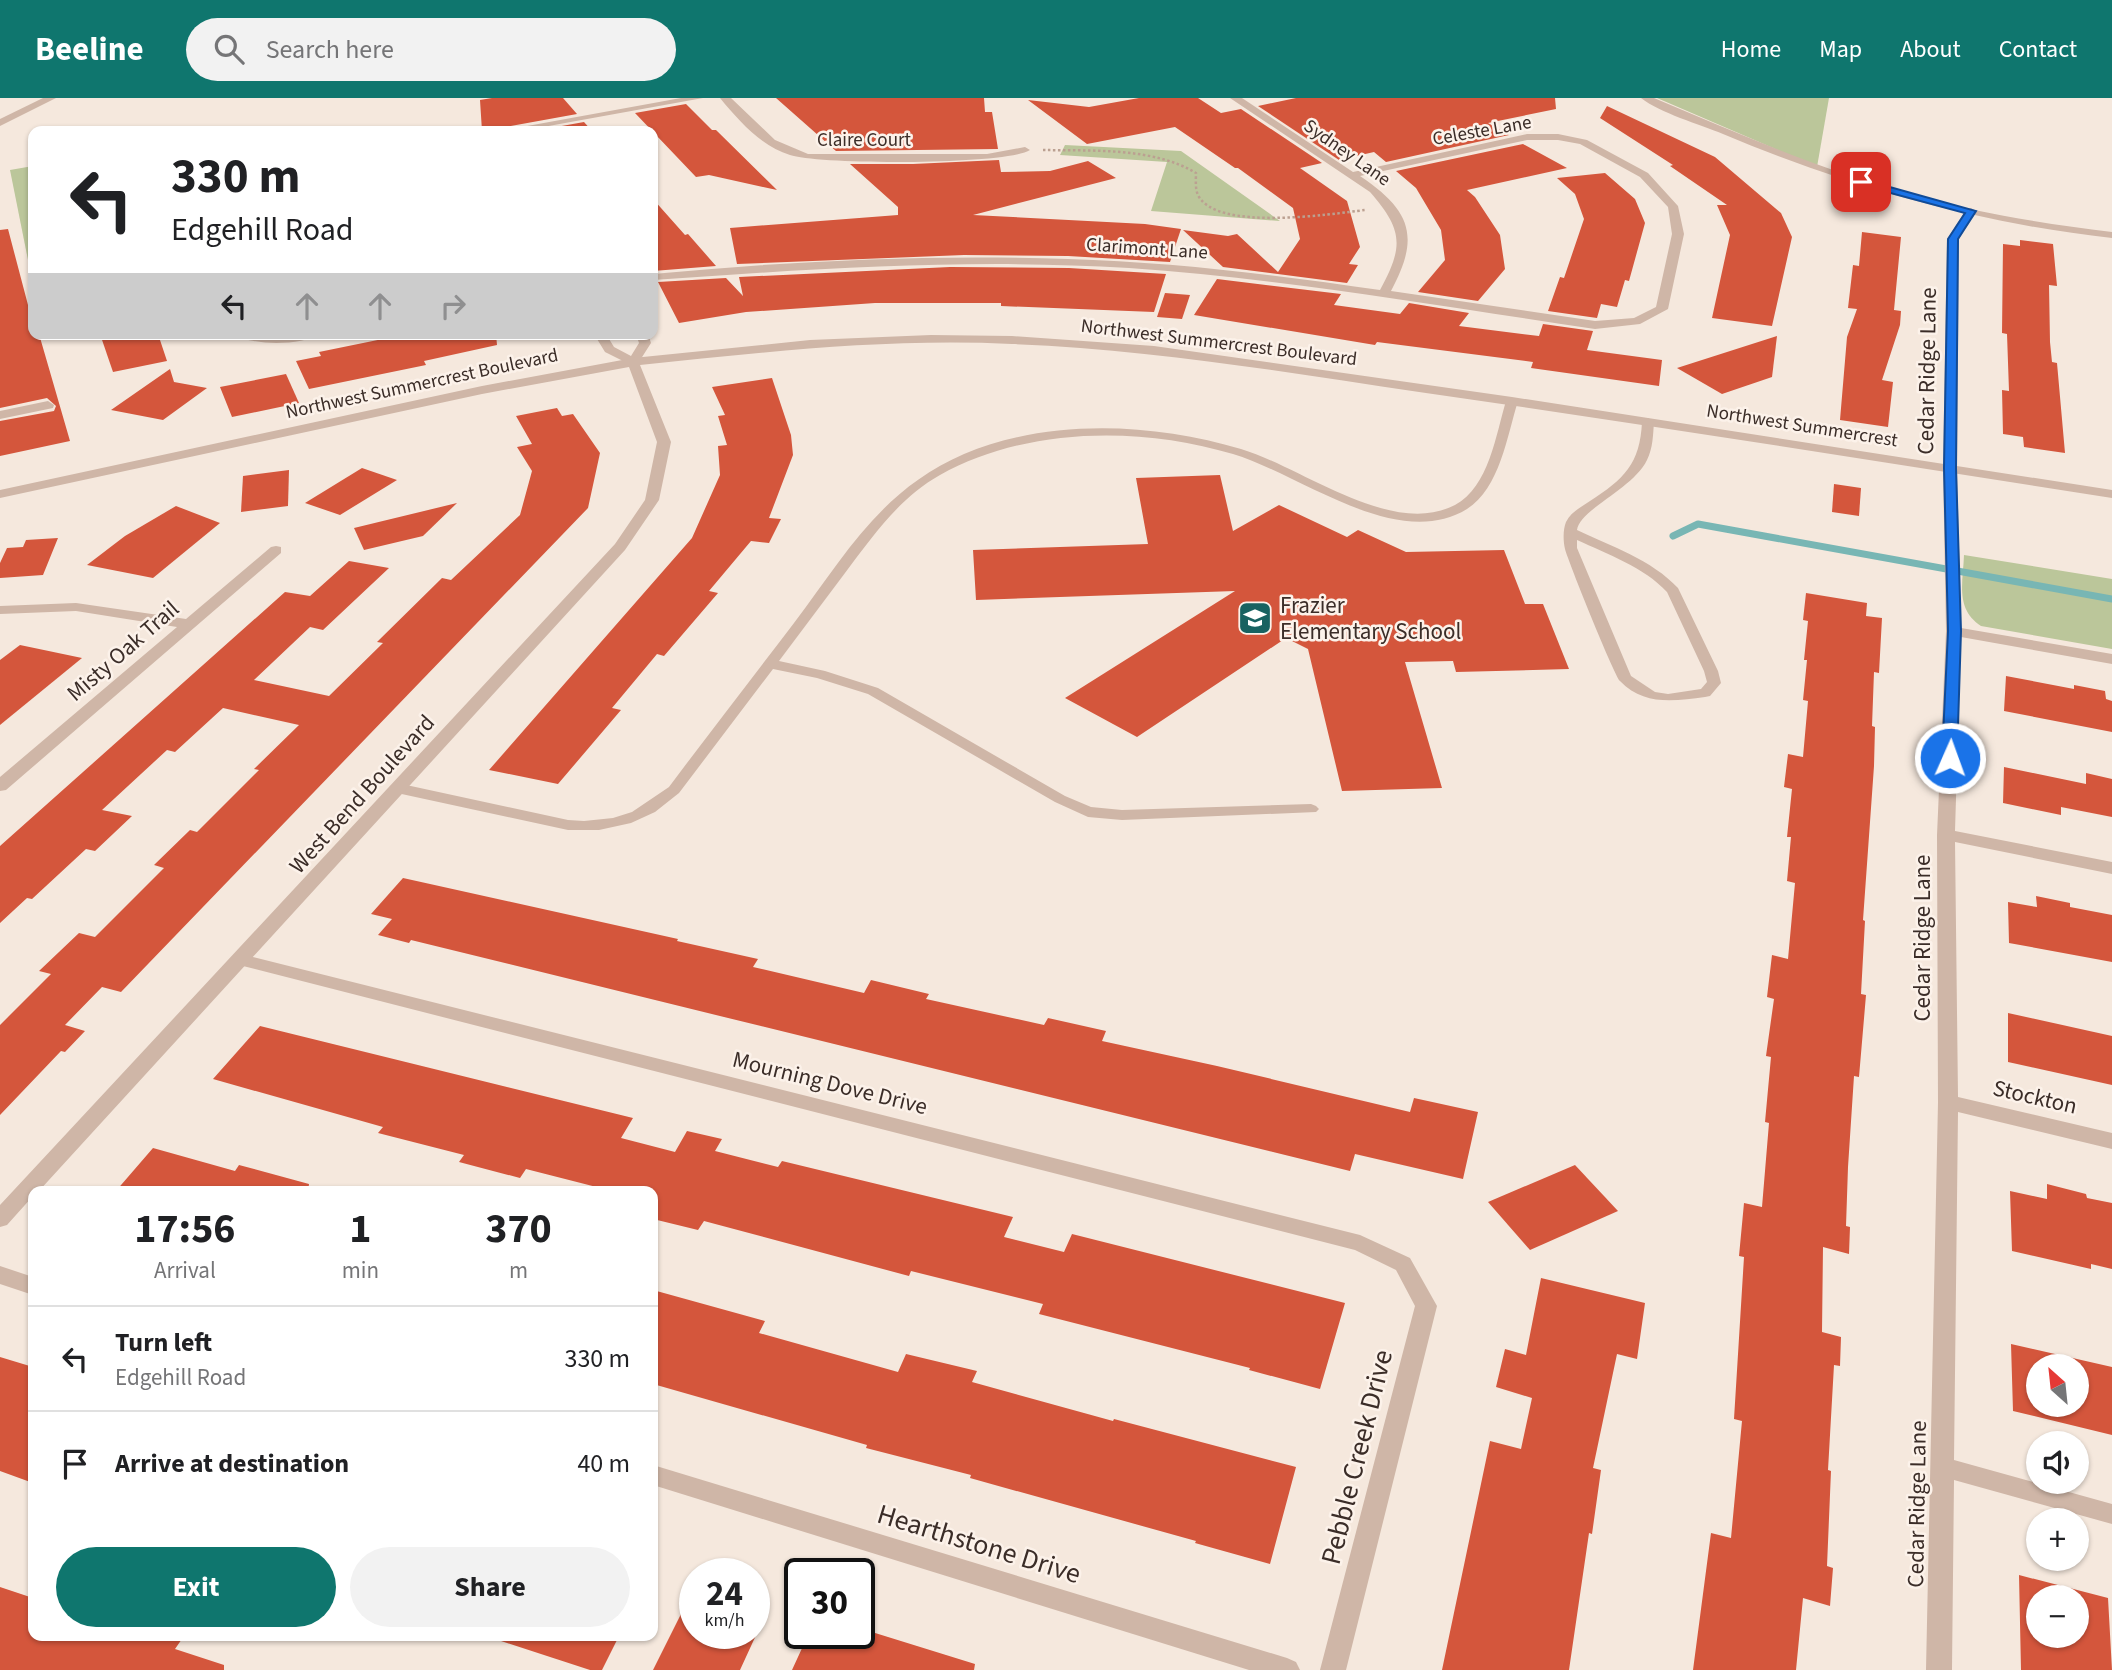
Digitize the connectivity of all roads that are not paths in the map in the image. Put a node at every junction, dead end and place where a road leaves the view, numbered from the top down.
1 (51, 98) edge
2 (698, 98) edge
3 (724, 98) edge
4 (1236, 98) edge
5 (1646, 98) edge
6 (0, 123) edge
7 (534, 126) edge
8 (1025, 150) road end
9 (1352, 175) junction
10 (1971, 211) junction
11 (2112, 235) edge
12 (658, 277) edge
13 (1383, 295) junction
14 (1636, 321) joint
15 (604, 340) edge
16 (644, 340) edge
17 (634, 362) junction
18 (1512, 401) junction
19 (48, 405) dead end
20 (0, 415) edge
21 (1648, 422) junction
22 (1950, 468) junction
23 (0, 494) edge
24 (2112, 494) edge
25 (1571, 532) junction
26 (276, 550) dead end
27 (0, 610) edge
28 (188, 624) junction
29 (1954, 631) junction
30 (2112, 659) edge
31 (771, 664) junction
32 (0, 786) edge
33 (397, 788) junction
34 (1311, 809) dead end
35 (1946, 835) junction
36 (2112, 868) edge
37 (240, 960) junction
38 (1948, 1102) junction
39 (2112, 1140) edge
40 (31, 1186) edge
41 (28, 1189) edge
42 (0, 1219) edge
43 (1403, 1264) joint
44 (0, 1275) edge
45 (28, 1284) edge
46 (1943, 1467) junction
47 (658, 1477) edge
48 (2112, 1514) edge
49 (1287, 1670) edge
50 (1333, 1670) edge
51 (1939, 1670) edge

1 - 6 street
2 - 7 street
3 - 8 street, Claire Court
4 - 9 street, Sydney Lane
5 - 10 street
9 - 13 street, Sydney Lane
9 - 14 street, Celeste Lane
10 - 11 street
10 - 22 street, Cedar Ridge Lane
12 - 13 street, Clarimont Lane
13 - 14 street, Clarimont Lane
15 - 17 street
16 - 17 street
17 - 18 street, Northwest Summercrest Boulevard
17 - 23 street, Northwest Summercrest Boulevard
17 - 33 street, West Bend Boulevard
18 - 21 street, Northwest Summercrest Boulevard
18 - 31 lane
19 - 20 street
21 - 22 street, Northwest Summercrest
21 - 25 lane
22 - 24 street
22 - 29 street, Cedar Ridge Lane
25 - 25 lane
26 - 28 street, Misty Oak Trail
27 - 28 street
28 - 32 street, Misty Oak Trail
29 - 30 street
29 - 35 street, Cedar Ridge Lane
31 - 33 lane
31 - 34 lane
33 - 37 street, West Bend Boulevard
35 - 36 street
35 - 38 street, Cedar Ridge Lane
37 - 40 street, West Bend Boulevard
37 - 43 street, Mourning Dove Drive
38 - 39 street, Stockton
38 - 46 street, Cedar Ridge Lane
41 - 42 street, West Bend Boulevard
43 - 50 street, Pebble Creek Drive
44 - 45 street
46 - 48 street
46 - 51 street, Cedar Ridge Lane
47 - 49 street, Hearthstone Drive

